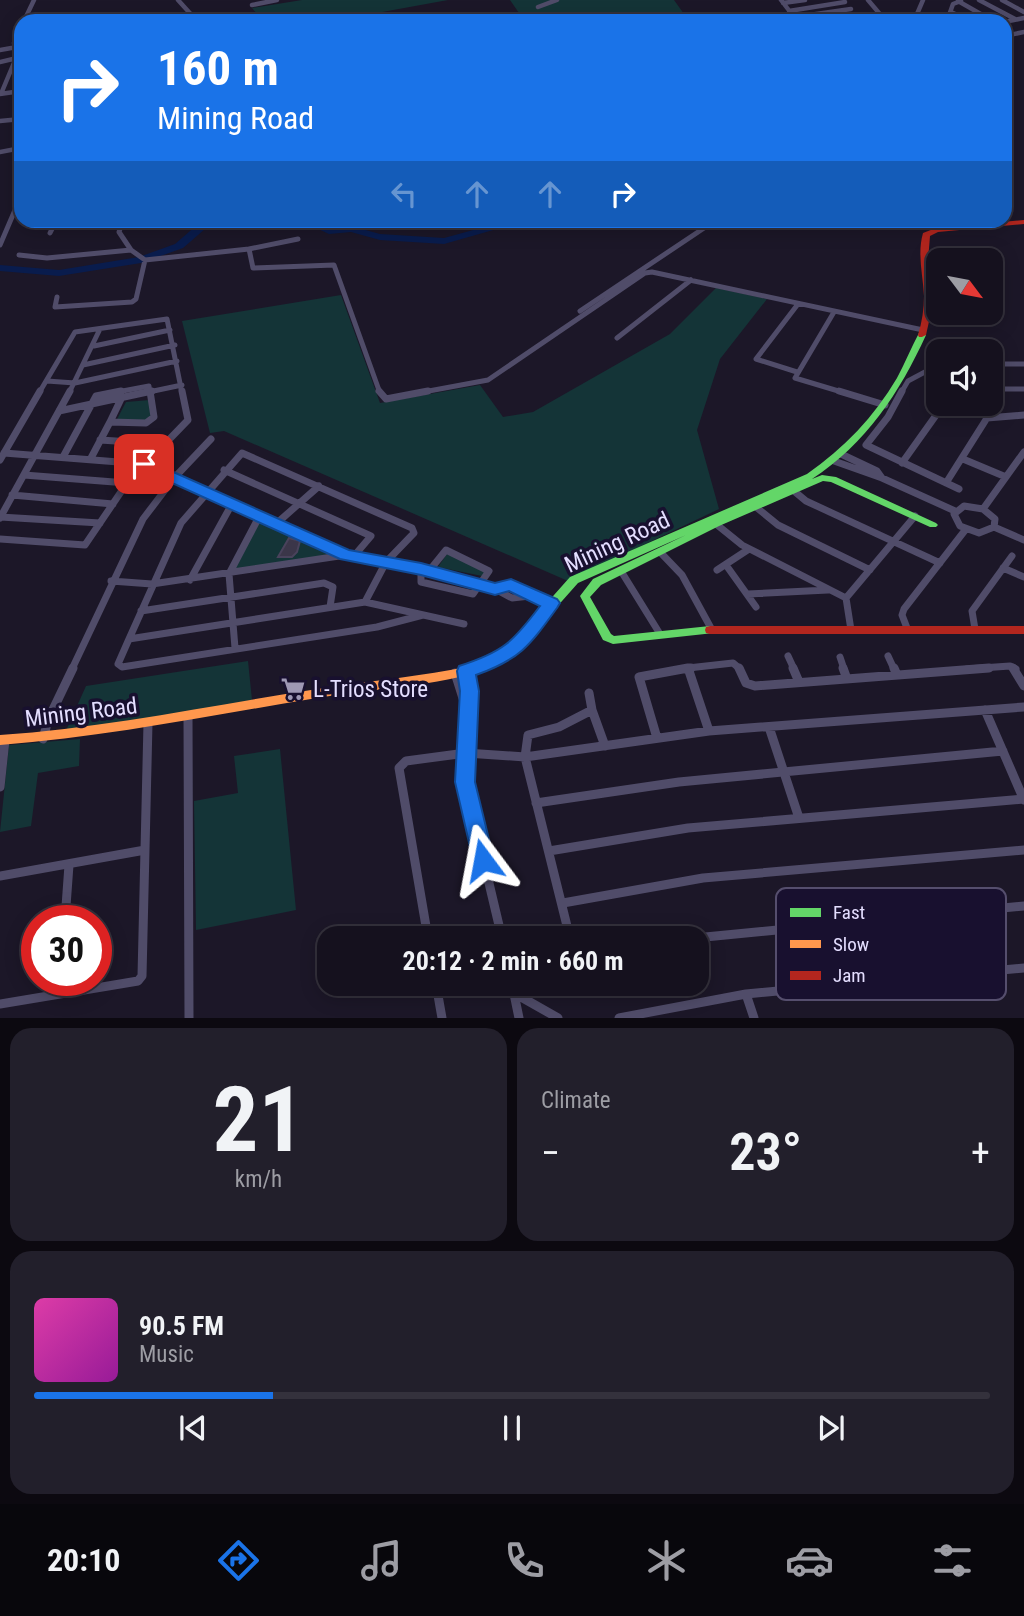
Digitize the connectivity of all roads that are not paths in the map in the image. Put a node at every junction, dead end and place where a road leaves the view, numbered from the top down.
1 (178, 0) edge
2 (277, 0) edge
3 (805, 0) edge
4 (868, 0) edge
5 (966, 0) edge
6 (979, 0) edge
7 (1002, 0) edge
8 (554, 1) edge
9 (844, 1) edge
10 (958, 1) edge
11 (545, 2) edge
12 (782, 2) edge
13 (251, 5) dead end
14 (537, 7) dead end
15 (851, 9) junction
16 (789, 11) junction
17 (951, 12) joint
18 (1024, 12) edge
19 (189, 14) edge
20 (792, 14) edge
21 (824, 14) edge
22 (857, 14) edge
23 (879, 14) edge
24 (955, 14) edge
25 (981, 14) edge
26 (1006, 14) edge
27 (1012, 17) edge
28 (1024, 18) edge
29 (1015, 19) junction
30 (1012, 20) edge
31 (14, 68) edge
32 (1, 94) edge
33 (14, 214) edge
34 (52, 228) edge
35 (120, 228) edge
36 (705, 228) edge
37 (972, 228) edge
38 (50, 233) dead end
39 (298, 239) dead end
40 (0, 245) edge
41 (250, 249) junction
42 (131, 250) junction
43 (19, 255) dead end
44 (144, 259) junction
45 (649, 270) junction
46 (691, 280) junction
47 (57, 297) dead end
48 (798, 304) junction
49 (580, 310) dead end
50 (834, 312) junction
51 (170, 330) junction
52 (923, 330) junction
53 (99, 331) junction
54 (617, 338) dead end
55 (175, 345) junction
56 (94, 346) junction
57 (177, 361) junction
58 (1003, 364) edge
59 (1024, 364) edge
60 (83, 365) junction
61 (926, 371) edge
62 (797, 372) junction
63 (47, 381) junction
64 (75, 383) junction
65 (182, 385) junction
66 (1003, 388) edge
67 (1024, 389) edge
68 (150, 393) junction
69 (121, 400) junction
70 (92, 405) junction
71 (885, 405) junction
72 (59, 411) junction
73 (1024, 415) edge
74 (935, 416) edge
75 (110, 422) junction
76 (211, 439) dead end
77 (100, 440) junction
78 (163, 444) junction
79 (1024, 452) edge
80 (35, 455) junction
81 (2, 457) edge
82 (63, 457) junction
83 (91, 458) junction
84 (837, 458) junction
85 (963, 460) junction
86 (902, 463) junction
87 (144, 464) junction
88 (224, 470) junction
89 (24, 475) junction
90 (174, 477) junction
91 (1006, 477) junction
92 (127, 483) junction
93 (946, 483) junction
94 (319, 486) junction
95 (959, 489) dead end
96 (206, 490) junction
97 (794, 491) junction
98 (12, 495) junction
99 (233, 502) junction
100 (300, 503) junction
101 (113, 504) junction
102 (756, 508) junction
103 (983, 509) junction
104 (956, 511) junction
105 (260, 515) junction
106 (915, 516) junction
107 (0, 517) edge
108 (100, 523) junction
109 (277, 523) junction
110 (716, 524) junction
111 (933, 524) dead end
112 (994, 527) junction
113 (966, 529) junction
114 (0, 539) edge
115 (1024, 540) edge
116 (453, 542) dead end
117 (893, 542) junction
118 (749, 549) junction
119 (446, 550) junction
120 (660, 552) junction
121 (350, 556) junction
122 (1012, 556) dead end
123 (386, 562) junction
124 (940, 563) junction
125 (726, 565) junction
126 (1003, 568) junction
127 (425, 570) junction
128 (717, 570) dead end
129 (870, 570) junction
130 (621, 571) junction
131 (229, 574) junction
132 (1024, 577) edge
133 (190, 580) junction
134 (111, 581) junction
135 (152, 584) junction
136 (481, 585) junction
137 (829, 590) junction
138 (748, 594) junction
139 (846, 598) junction
140 (231, 599) junction
141 (365, 602) junction
142 (551, 603) junction
143 (330, 607) junction
144 (756, 607) dead end
145 (141, 611) junction
146 (425, 614) junction
147 (233, 623) junction
148 (464, 624) dead end
149 (907, 628) junction
150 (975, 629) junction
151 (712, 630) junction
152 (851, 630) junction
153 (1024, 630) edge
154 (660, 634) junction
155 (129, 639) junction
156 (235, 648) junction
157 (788, 656) dead end
158 (888, 656) dead end
159 (840, 657) dead end
160 (688, 668) junction
161 (460, 672) junction
162 (897, 675) junction
163 (847, 678) junction
164 (799, 682) junction
165 (1024, 686) edge
166 (589, 693) dead end
167 (1024, 707) edge
168 (592, 710) junction
169 (985, 710) junction
170 (188, 716) junction
171 (148, 723) junction
172 (769, 727) junction
173 (709, 732) junction
174 (657, 738) junction
175 (43, 739) junction
176 (2, 740) edge
177 (605, 746) junction
178 (1003, 751) junction
179 (466, 753) junction
180 (525, 757) junction
181 (783, 773) junction
182 (0, 787) edge
183 (1024, 799) edge
184 (536, 803) junction
185 (799, 818) junction
186 (145, 850) junction
187 (1024, 850) edge
188 (549, 851) junction
189 (69, 865) junction
190 (0, 876) edge
191 (563, 904) junction
192 (66, 905) edge
193 (1024, 906) edge
194 (1006, 908) edge
195 (426, 926) edge
196 (499, 926) edge
197 (568, 926) edge
198 (776, 929) edge
199 (709, 936) edge
200 (1024, 968) edge
201 (1006, 970) edge
202 (112, 985) edge
203 (776, 992) edge
204 (746, 995) junction
205 (48, 996) edge
206 (438, 996) edge
207 (515, 996) edge
208 (525, 996) edge
209 (0, 1004) edge
210 (189, 1017) edge
211 (442, 1017) edge
212 (519, 1017) edge
213 (558, 1017) edge
214 (619, 1017) edge
215 (754, 1017) edge

1 - 19 street
2 - 13 street
3 - 12 street
4 - 23 street
5 - 10 street
6 - 26 street
7 - 18 street
8 - 11 street
9 - 15 street
9 - 16 street
10 - 17 street
10 - 25 street
11 - 14 street
12 - 16 street
15 - 21 street
15 - 22 street
16 - 20 street
17 - 24 street
27 - 29 street
28 - 29 street
29 - 30 street
31 - 32 street
33 - 40 street
34 - 38 street
35 - 42 street
36 - 45 street
37 - 52 street, Mining Road
39 - 41 street
41 - 44 street
41 - 45 street
42 - 43 street
42 - 44 street
44 - 47 street
45 - 46 street
45 - 49 street
46 - 48 street
46 - 54 street
48 - 50 street
48 - 62 street
50 - 52 street
50 - 62 street
51 - 53 street
51 - 55 street
51 - 56 street
52 - 71 street, Mining Road
53 - 56 street
53 - 63 street
55 - 57 street
55 - 60 street
56 - 60 street
57 - 64 street
57 - 65 street
58 - 59 street
60 - 64 street
61 - 86 street
62 - 71 street
63 - 64 street
63 - 81 street
64 - 72 street
65 - 68 street
65 - 78 street
66 - 67 street
68 - 69 street
68 - 70 street
68 - 75 street
69 - 70 street
69 - 75 street
70 - 72 street
70 - 82 street
71 - 84 street, Mining Road
72 - 80 street
73 - 85 street
74 - 86 street
75 - 77 street
76 - 90 street
77 - 78 street
77 - 83 street
78 - 87 street
79 - 91 street
80 - 81 street
80 - 82 street
80 - 89 street
82 - 83 street
83 - 87 street
84 - 104 street
84 - 142 street, Mining Road
85 - 91 street
85 - 93 street
86 - 93 street
87 - 90 street
87 - 92 street
88 - 94 street
88 - 96 street
88 - 100 street
89 - 92 street
89 - 98 street
90 - 96 street
90 - 134 street
91 - 103 street
92 - 101 street
93 - 95 street
94 - 100 street
94 - 123 street
96 - 99 street
96 - 135 street
97 - 102 street
97 - 106 street
97 - 117 street
98 - 101 street
98 - 107 street
99 - 105 street
99 - 133 street
100 - 109 street
100 - 121 street
101 - 108 street
102 - 110 street
102 - 129 street
103 - 104 street
103 - 112 street
104 - 113 street
105 - 109 street
105 - 131 street
106 - 111 street
106 - 117 street
107 - 108 street
108 - 114 street
109 - 121 street
110 - 118 street
110 - 120 street
112 - 113 street
112 - 115 street
113 - 124 street
116 - 119 street
117 - 124 street
117 - 129 street
118 - 125 street
118 - 137 street
119 - 127 street
119 - 136 street
120 - 130 street
120 - 151 street
121 - 123 street
121 - 131 street
122 - 126 street
123 - 127 street
123 - 141 street
124 - 149 street
125 - 128 street
125 - 138 street
126 - 132 street
126 - 150 street
127 - 136 street
127 - 136 street
129 - 139 street
130 - 154 street
130 - 154 street
131 - 133 street
131 - 140 street
133 - 135 street
134 - 135 street
134 - 175 street
135 - 145 street
136 - 142 street
137 - 138 street
137 - 139 street
138 - 144 street
139 - 152 street
140 - 143 street
140 - 145 street
140 - 147 street
141 - 143 street
141 - 146 street
142 - 161 street, Mining Road
143 - 147 street
145 - 155 street
146 - 148 street
146 - 156 street
147 - 155 street
147 - 156 street
149 - 150 street
149 - 152 street
150 - 153 street
151 - 152 street
151 - 154 street
155 - 156 street
157 - 164 street
158 - 162 street
159 - 163 street
160 - 164 street
160 - 173 street
160 - 174 street
161 - 170 street, Mining Road
161 - 179 street
162 - 163 street
162 - 165 street
163 - 164 street
166 - 168 street
167 - 169 street
168 - 177 street
168 - 180 street
169 - 172 street
169 - 178 street
170 - 171 street, Mining Road
170 - 210 street
171 - 175 street, Mining Road
171 - 186 street
172 - 173 street
172 - 181 street
173 - 174 street
174 - 177 street
175 - 176 street, Mining Road
176 - 182 street
177 - 180 street
178 - 181 street
178 - 183 street
179 - 180 street
179 - 195 street
179 - 196 street
180 - 184 street
181 - 184 street
181 - 185 street
183 - 185 street
184 - 188 street
185 - 188 street
186 - 189 street
186 - 202 street
187 - 191 street
188 - 191 street
189 - 190 street
189 - 192 street
191 - 197 street
193 - 194 street
198 - 199 street
200 - 201 street
203 - 204 street
204 - 214 street
204 - 215 street
205 - 209 street
206 - 211 street
207 - 212 street
208 - 213 street

